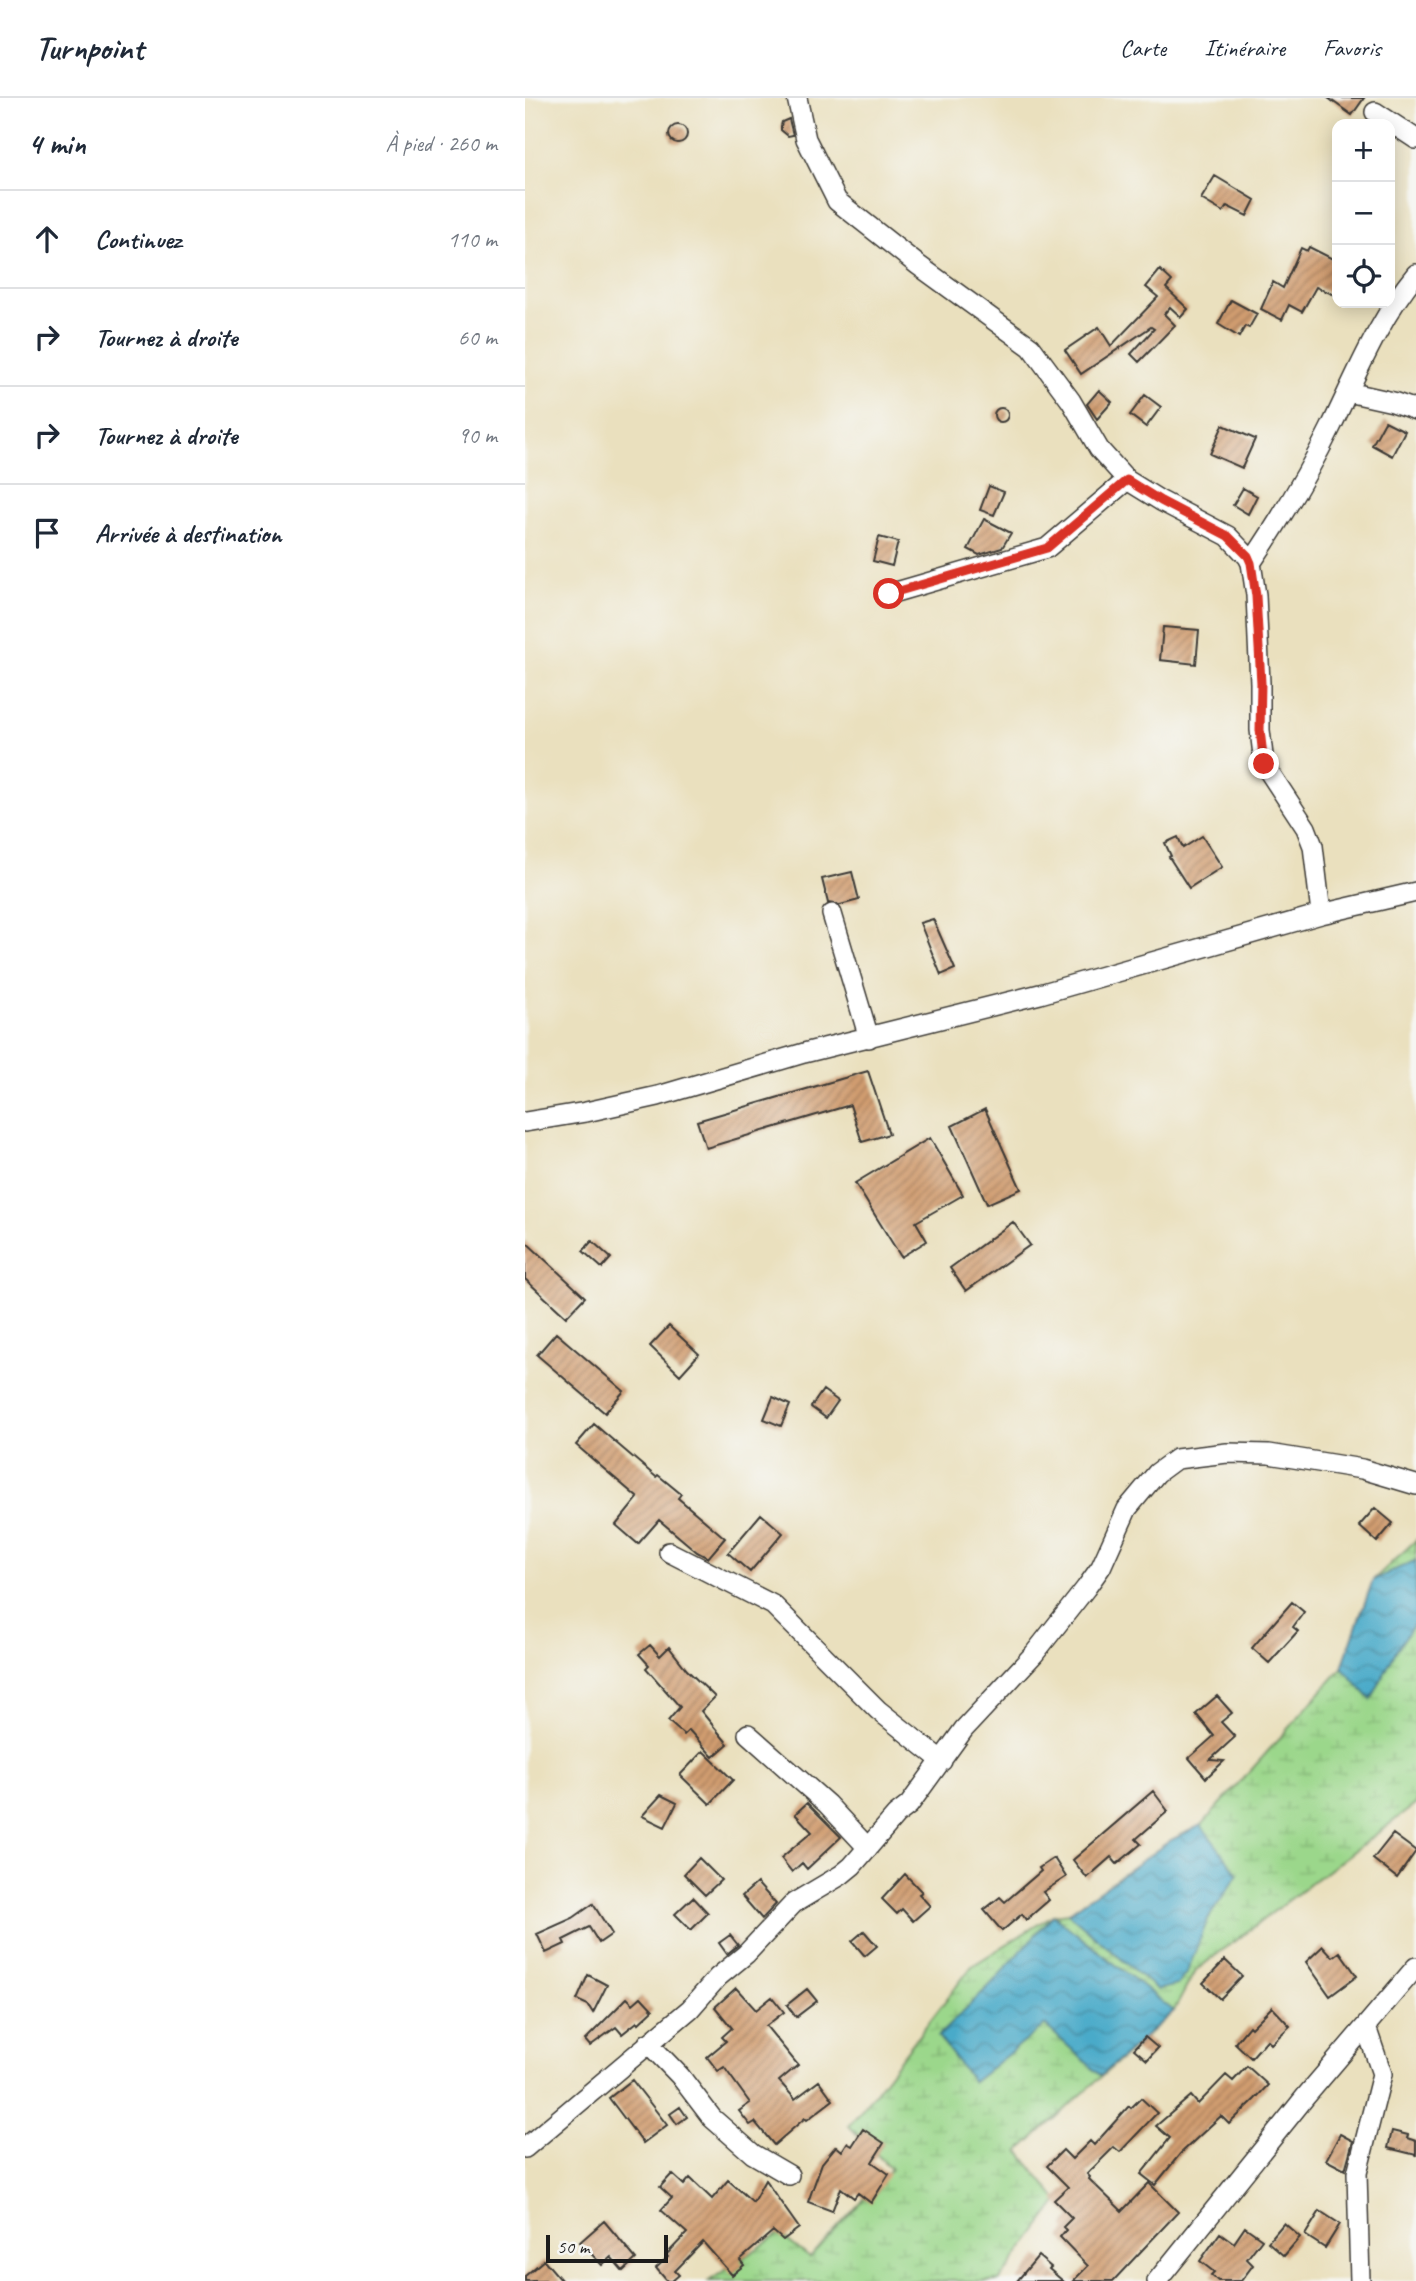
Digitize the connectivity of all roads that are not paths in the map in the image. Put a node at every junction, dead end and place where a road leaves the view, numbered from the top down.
1 (797, 98) edge
2 (1375, 112) dead end
3 (1416, 139) edge
4 (1416, 274) edge
5 (1348, 392) junction
6 (1416, 411) edge
7 (1127, 480) junction
8 (1251, 563) junction
9 (889, 594) dead end
10 (1416, 892) edge
11 (832, 914) dead end
12 (1321, 914) junction
13 (869, 1038) junction
14 (525, 1122) edge
15 (1416, 1485) edge
16 (669, 1552) dead end
17 (748, 1734) dead end
18 (943, 1761) junction
19 (868, 1848) junction
20 (1416, 1967) edge
21 (1366, 2027) junction
22 (647, 2043) junction
23 (525, 2148) edge
24 (789, 2175) dead end
25 (1157, 2281) edge
26 (1360, 2281) edge

1 - 7 street
2 - 3 street
4 - 5 street
5 - 6 street
5 - 8 street
7 - 8 street
7 - 9 street
8 - 12 street
10 - 12 street
11 - 13 street
12 - 13 street
13 - 14 street
15 - 18 street
16 - 18 street
17 - 19 street
18 - 19 street
19 - 22 street
20 - 21 street
21 - 25 street
21 - 26 street
22 - 23 street
22 - 24 street

